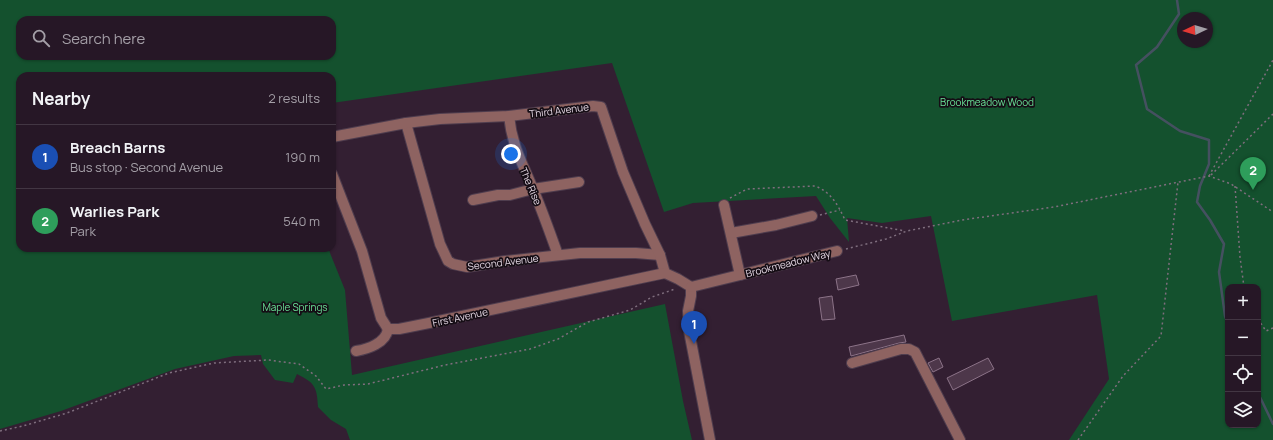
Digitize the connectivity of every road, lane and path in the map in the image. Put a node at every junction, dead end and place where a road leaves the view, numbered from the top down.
1 (1273, 60) edge
2 (1273, 114) edge
3 (510, 116) junction
4 (406, 123) junction
5 (336, 136) edge
6 (1210, 176) junction
7 (579, 182) dead end
8 (1178, 182) junction
9 (336, 184) edge
10 (1235, 186) junction
11 (533, 189) junction
12 (473, 200) dead end
13 (724, 205) joint
14 (840, 210) junction
15 (1273, 212) edge
16 (825, 214) dead end
17 (812, 216) dead end
18 (907, 231) junction
19 (731, 233) junction
20 (837, 251) joint
21 (558, 255) junction
22 (660, 255) junction
23 (666, 274) junction
24 (740, 275) junction
25 (1244, 284) edge
26 (691, 287) junction
27 (1259, 320) edge
28 (1273, 328) edge
29 (388, 329) junction
30 (356, 351) dead end
31 (852, 363) dead end
32 (0, 431) edge
33 (710, 440) edge
34 (960, 440) edge
35 (1078, 440) edge

1 - 6 path
2 - 6 path
3 - 4 street, Third Avenue
3 - 11 street, The Rise
3 - 22 street, Third Avenue
4 - 5 street
4 - 21 street, Second Avenue
6 - 8 path
6 - 10 path
7 - 11 street
8 - 18 path
8 - 35 path
9 - 29 street
10 - 15 path
10 - 25 path
11 - 12 street
11 - 21 street, The Rise
13 - 14 path
13 - 19 street, Brookmeadow Way
14 - 16 path
14 - 18 path
17 - 19 street
18 - 20 path
19 - 24 street, Brookmeadow Way
20 - 24 street, Brookmeadow Way
21 - 22 street, Second Avenue
22 - 23 street
23 - 26 street
23 - 29 street, First Avenue
24 - 26 street, Brookmeadow Way
26 - 32 path
26 - 33 street
27 - 28 path
29 - 30 street
31 - 34 street

